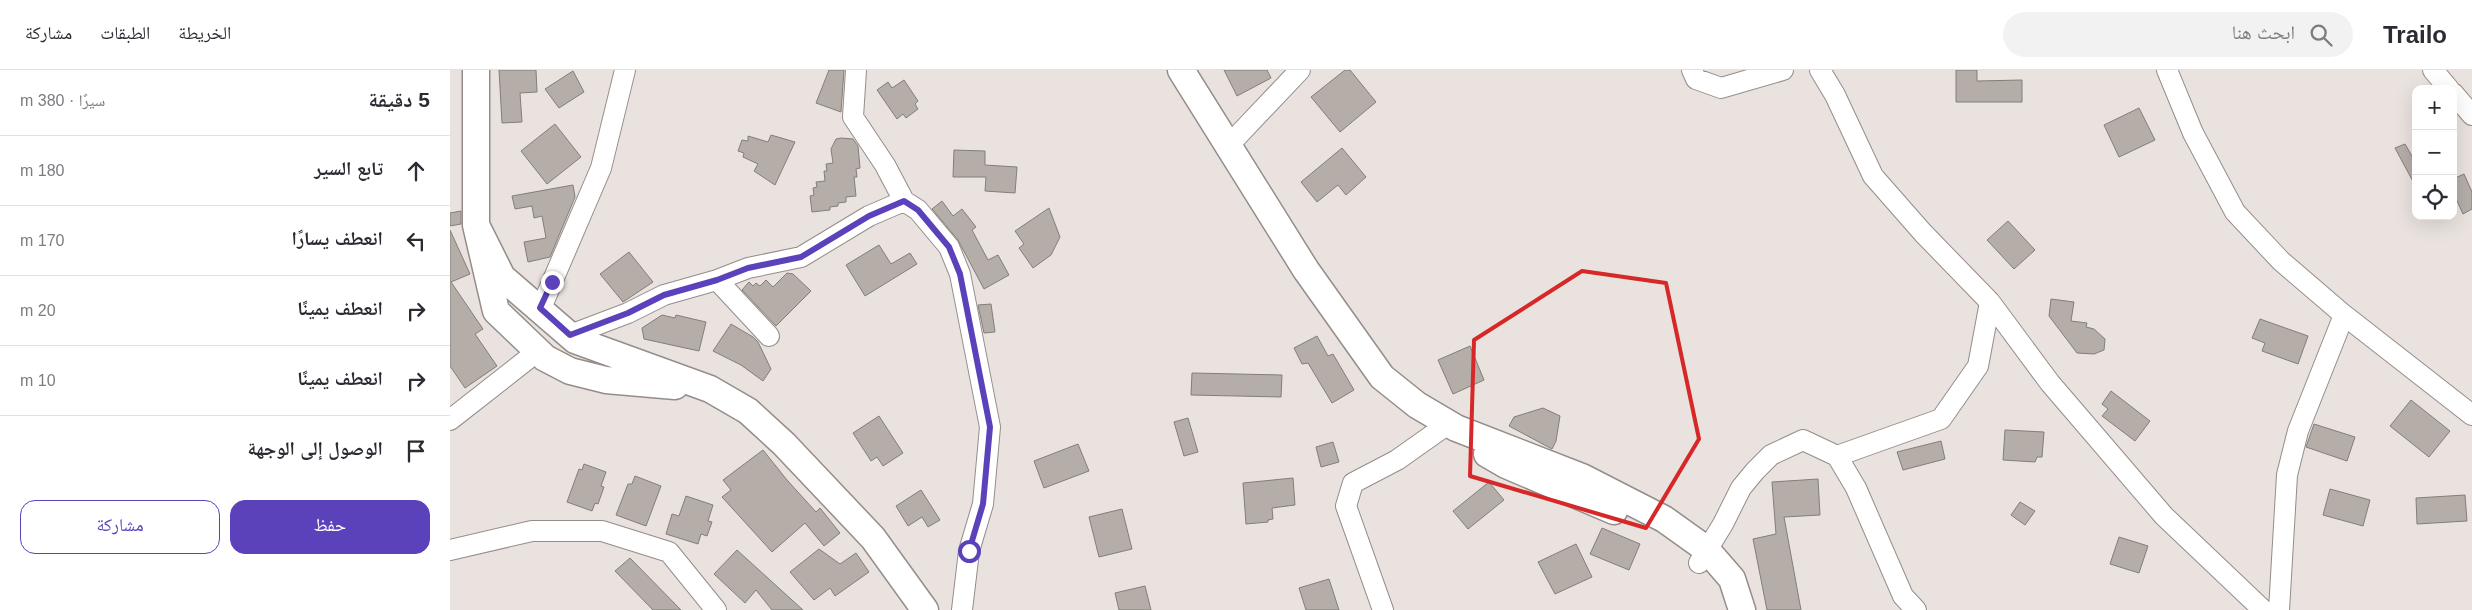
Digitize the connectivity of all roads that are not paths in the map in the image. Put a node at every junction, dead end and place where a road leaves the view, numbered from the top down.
1 (476, 70) edge
2 (625, 70) edge
3 (856, 70) edge
4 (1180, 70) edge
5 (1300, 70) edge
6 (1692, 70) edge
7 (1783, 70) edge
8 (1820, 70) edge
9 (2167, 70) edge
10 (2433, 70) edge
11 (2446, 85) edge
12 (2457, 98) edge
13 (2472, 115) edge
14 (1228, 146) junction
15 (904, 201) junction
16 (476, 225) junction
17 (717, 280) junction
18 (1990, 302) junction
19 (540, 308) junction
20 (2344, 315) junction
21 (570, 335) junction
22 (769, 336) dead end
23 (538, 351) junction
24 (710, 389) junction
25 (2472, 415) edge
26 (450, 420) edge
27 (1452, 426) junction
28 (1837, 456) junction
29 (450, 550) edge
30 (1703, 556) junction
31 (716, 610) edge
32 (925, 610) edge
33 (962, 610) edge
34 (1383, 610) edge
35 (1728, 610) edge
36 (1742, 610) edge
37 (1916, 610) edge
38 (2263, 610) edge
39 (2279, 610) edge

1 - 16 main road
2 - 19 street
3 - 15 street
4 - 14 main road
5 - 14 street
6 - 7 street
8 - 18 street
9 - 20 street
10 - 11 street
12 - 13 street
14 - 27 main road
15 - 17 street
15 - 33 street
16 - 19 main road
16 - 23 main road
17 - 21 street
17 - 22 street
18 - 28 street
18 - 38 street
19 - 21 main road
20 - 25 street
20 - 39 street
21 - 24 main road
23 - 24 main road
23 - 26 street
24 - 32 main road
27 - 30 main road
27 - 34 street
28 - 30 street
28 - 37 street
29 - 31 street
30 - 35 main road
30 - 36 main road

